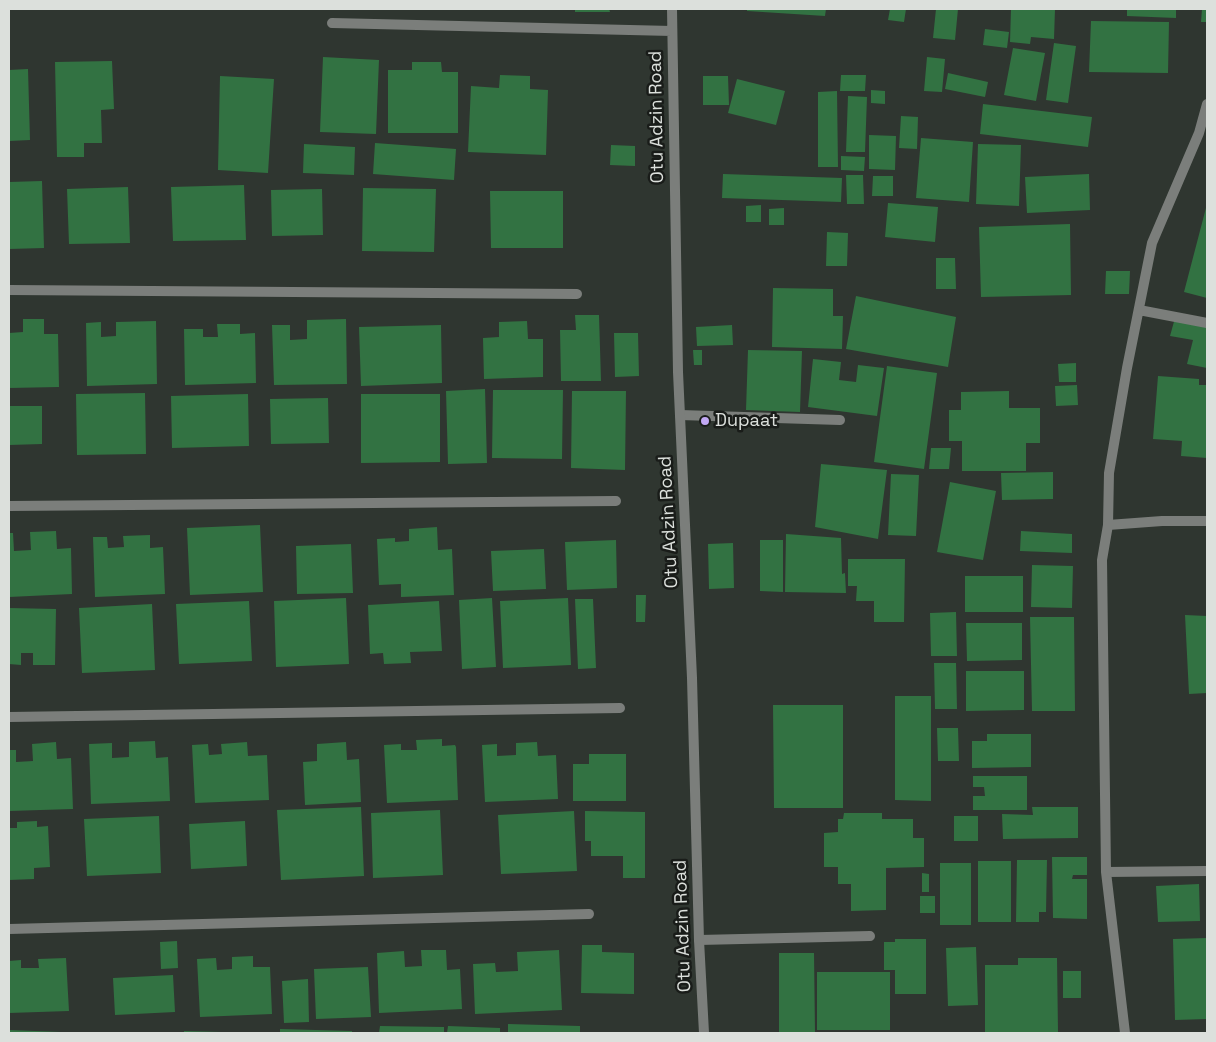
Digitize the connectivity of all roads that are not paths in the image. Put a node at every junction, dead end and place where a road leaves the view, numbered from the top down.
1 (672, 9) edge
2 (332, 23) dead end
3 (672, 31) junction
4 (1207, 104) edge
5 (9, 290) edge
6 (577, 294) dead end
7 (1139, 310) junction
8 (1207, 323) edge
9 (680, 415) junction
10 (840, 420) dead end
11 (616, 500) dead end
12 (9, 506) edge
13 (1207, 520) edge
14 (1108, 525) junction
15 (620, 708) dead end
16 (9, 717) edge
17 (1207, 871) edge
18 (1106, 872) junction
19 (589, 914) dead end
20 (9, 928) edge
21 (870, 936) dead end
22 (699, 940) junction
23 (704, 1033) edge
24 (1125, 1033) edge

1 - 3 street, Otu Adzin Road
2 - 3 street
3 - 9 street, Otu Adzin Road
4 - 7 street
5 - 6 street
7 - 8 street
7 - 14 street
9 - 10 street
9 - 22 street, Otu Adzin Road
11 - 12 street
13 - 14 street
14 - 18 street
15 - 16 street
17 - 18 street
18 - 24 street
19 - 20 street
21 - 22 street
22 - 23 street, Otu Adzin Road

